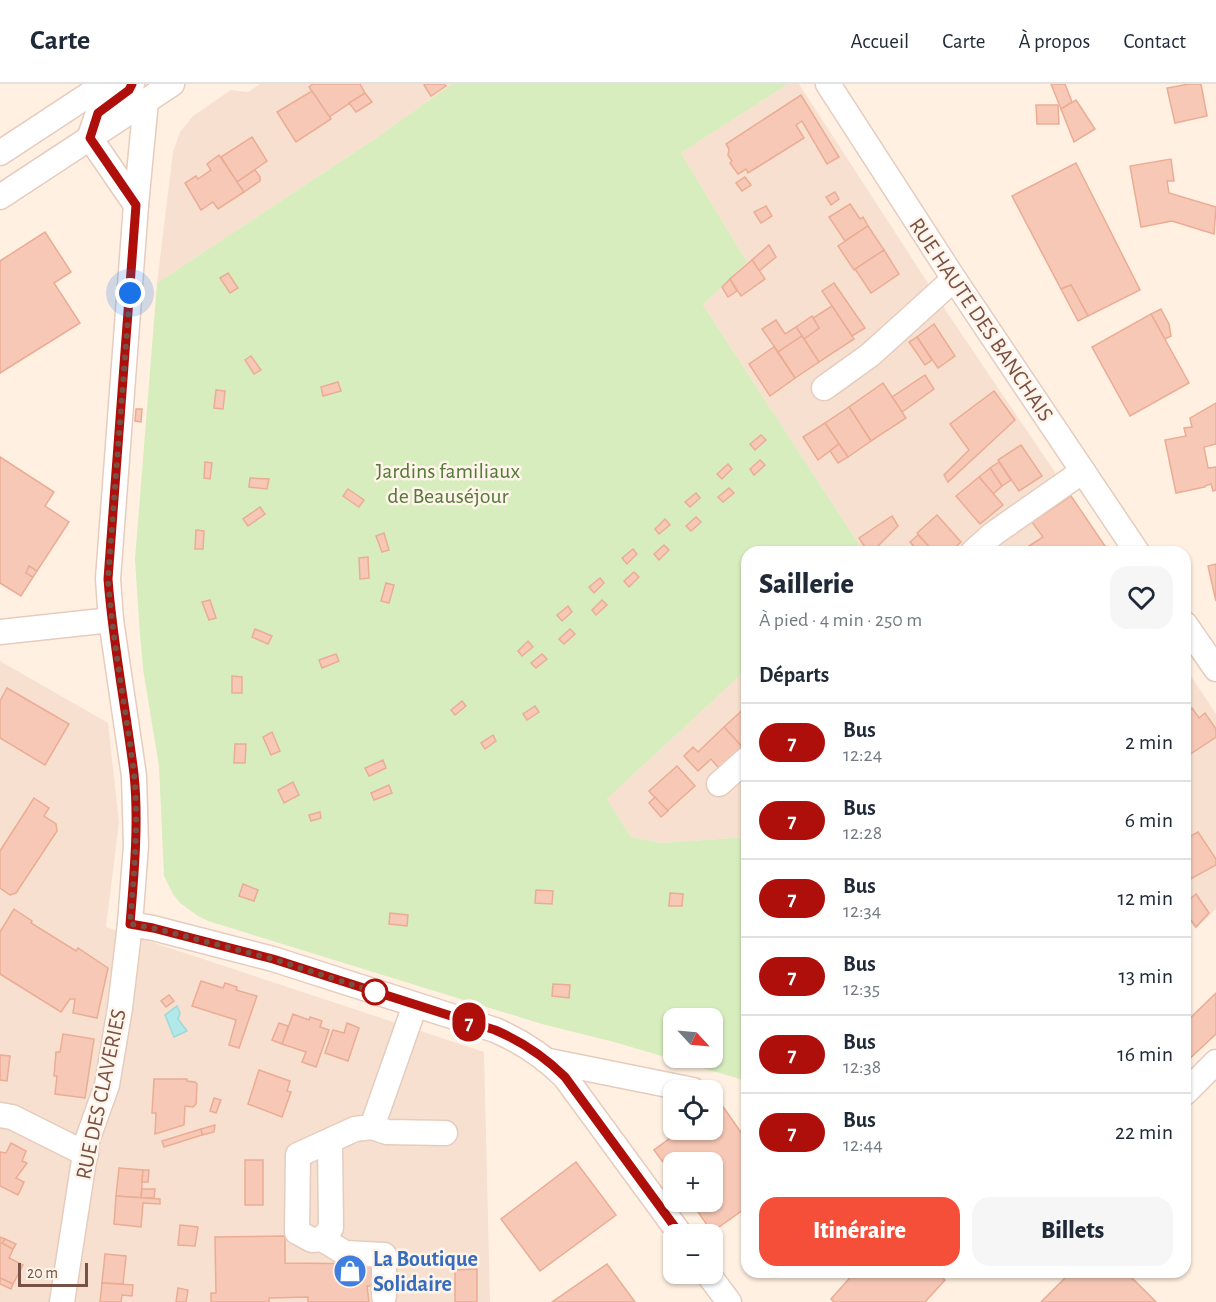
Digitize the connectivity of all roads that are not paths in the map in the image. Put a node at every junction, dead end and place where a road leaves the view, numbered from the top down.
1 (105, 84) edge
2 (172, 84) edge
3 (828, 84) edge
4 (139, 92) edge
5 (90, 138) junction
6 (0, 153) edge
7 (0, 196) edge
8 (136, 205) junction
9 (954, 279) junction
10 (824, 388) dead end
11 (1083, 471) junction
12 (980, 546) edge
13 (1133, 546) edge
14 (111, 620) junction
15 (0, 632) edge
16 (1191, 635) edge
17 (1216, 669) edge
18 (741, 764) edge
19 (719, 784) dead end
20 (130, 924) junction
21 (415, 1005) junction
22 (549, 1061) junction
23 (1216, 1062) edge
24 (663, 1084) edge
25 (1191, 1087) edge
26 (0, 1115) edge
27 (372, 1127) junction
28 (445, 1132) dead end
29 (330, 1141) junction
30 (86, 1154) junction
31 (673, 1224) edge
32 (322, 1239) junction
33 (716, 1284) edge
34 (384, 1296) dead end
35 (62, 1302) edge
36 (729, 1302) edge

1 - 6 street
2 - 4 street
3 - 9 street, RUE HAUTE DES BANCHAIS
4 - 5 street
4 - 8 street, RUE DES CLAVERIES
5 - 7 street
5 - 8 street
8 - 14 street, RUE DES CLAVERIES
9 - 10 street
9 - 11 street, RUE HAUTE DES BANCHAIS
11 - 12 street
11 - 13 street, RUE HAUTE DES BANCHAIS
14 - 15 street
14 - 20 street, RUE DES CLAVERIES
16 - 17 street
18 - 19 street
20 - 21 street
20 - 30 street, RUE DES CLAVERIES
21 - 22 street
21 - 27 street
22 - 24 street
22 - 31 street
23 - 25 street
26 - 30 street
27 - 28 street
27 - 29 street
29 - 32 street
29 - 32 street
30 - 35 street, RUE DES CLAVERIES
32 - 34 street
33 - 36 street

